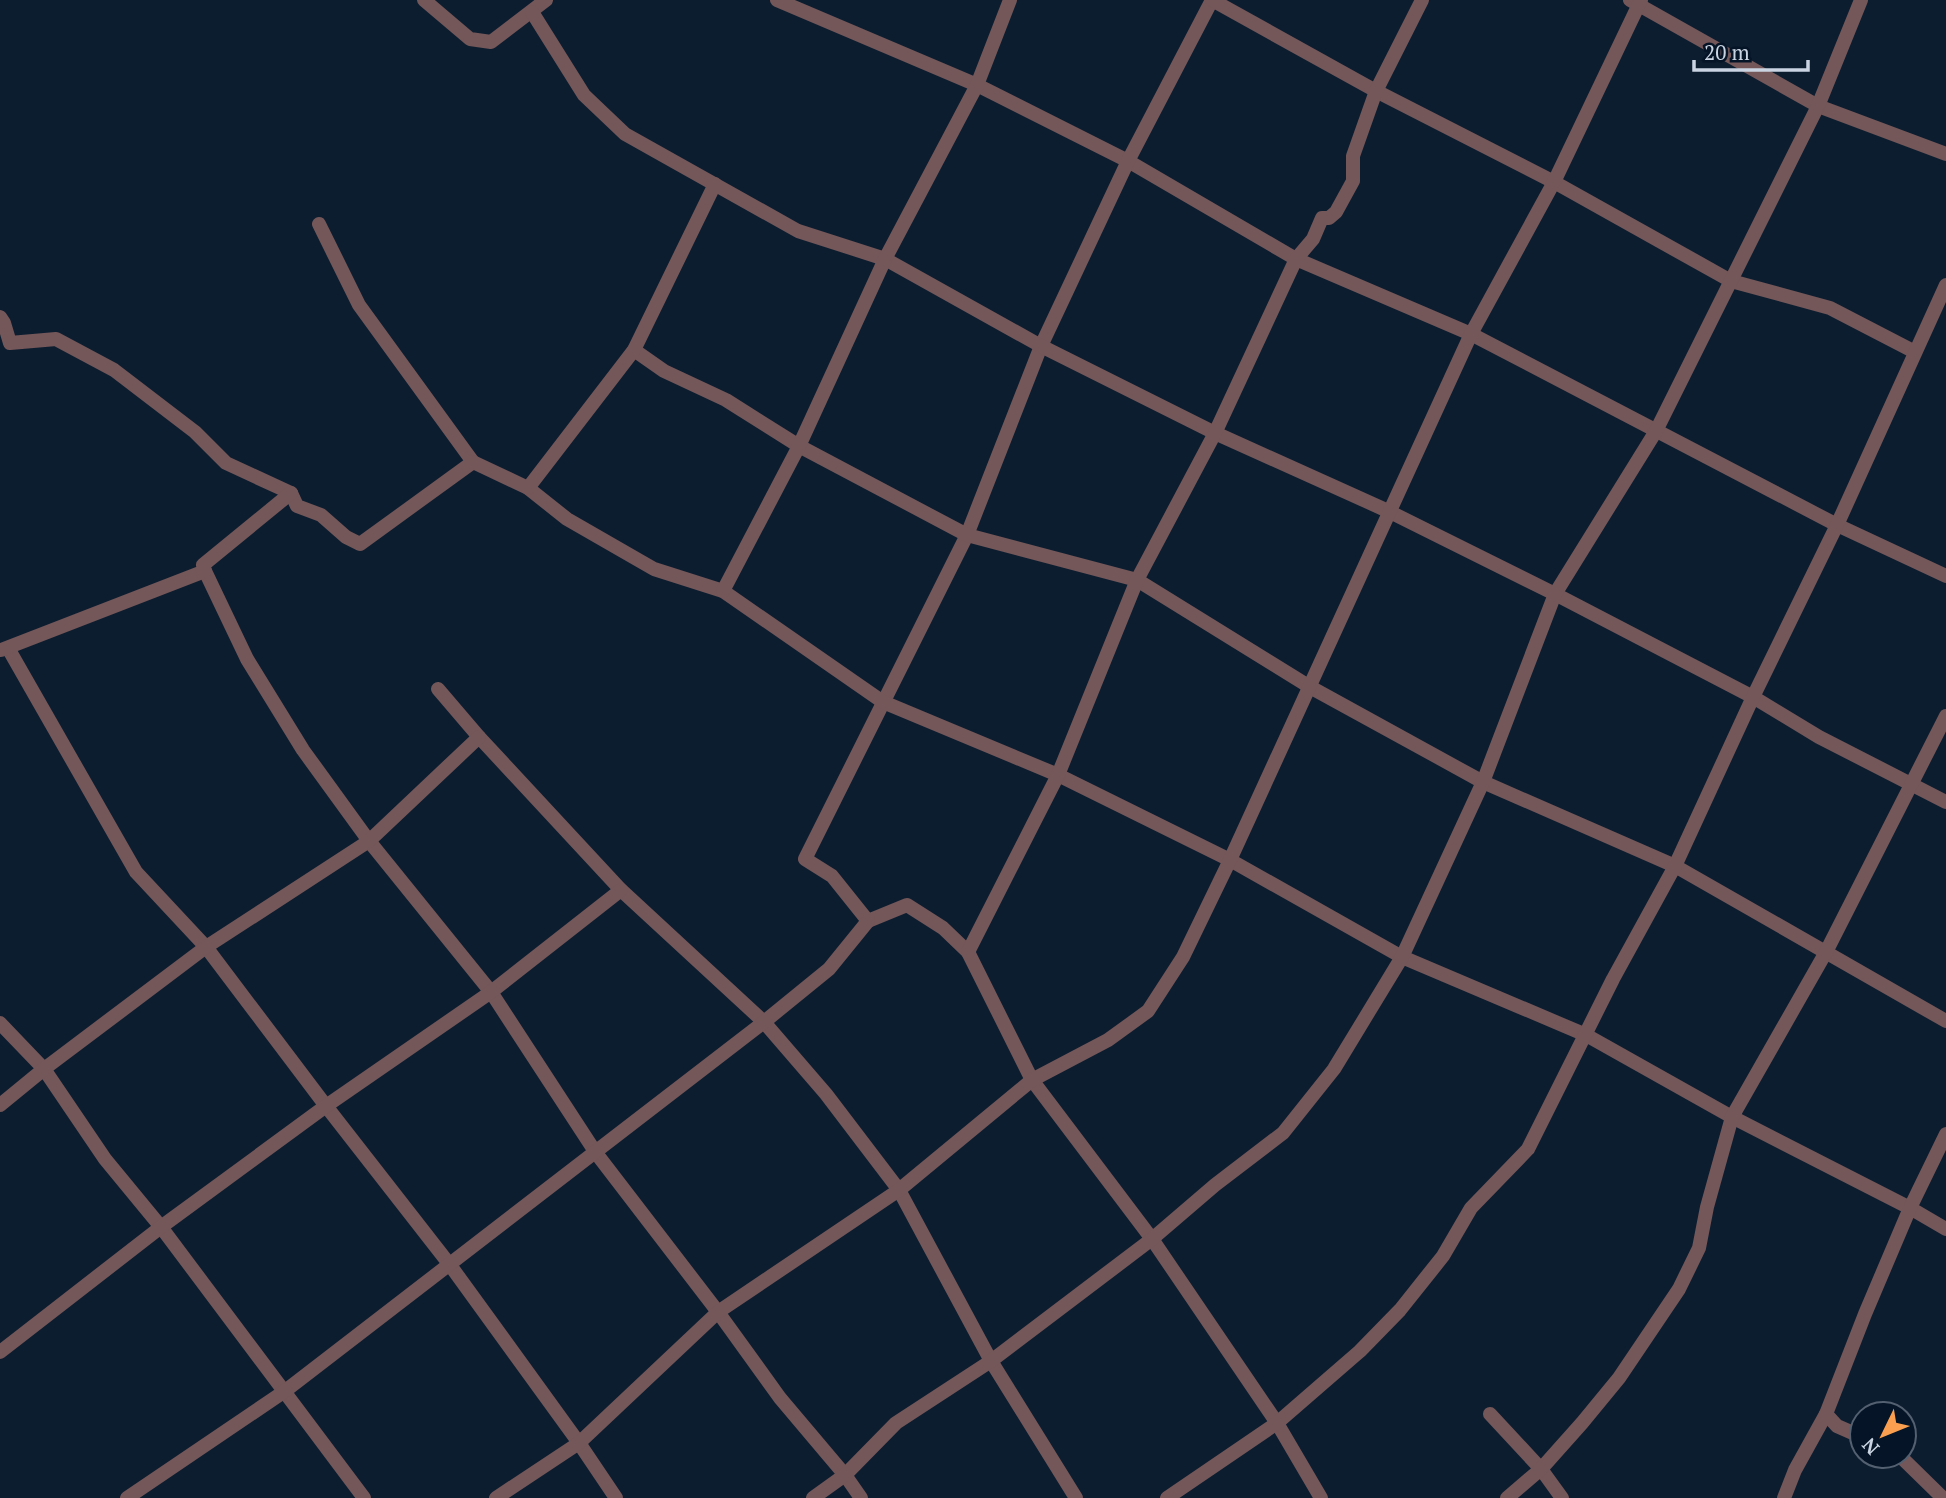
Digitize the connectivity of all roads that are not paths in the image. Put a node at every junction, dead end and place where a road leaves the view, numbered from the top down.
1 (424, 0) edge
2 (546, 0) edge
3 (777, 0) edge
4 (1010, 0) edge
5 (1212, 0) edge
6 (1422, 0) edge
7 (1861, 0) edge
8 (1636, 2) edge
9 (532, 12) junction
10 (977, 85) junction
11 (1376, 91) junction
12 (1818, 106) junction
13 (1946, 154) edge
14 (1128, 161) junction
15 (1554, 182) junction
16 (715, 184) junction
17 (319, 224) dead end
18 (885, 259) junction
19 (1296, 259) junction
20 (1731, 281) junction
21 (1946, 285) edge
22 (0, 317) edge
23 (1471, 334) junction
24 (5, 345) edge
25 (1041, 345) junction
26 (634, 351) junction
27 (1915, 352) junction
28 (1656, 430) junction
29 (1215, 433) junction
30 (799, 446) junction
31 (472, 462) junction
32 (528, 488) junction
33 (291, 493) junction
34 (1388, 512) junction
35 (1837, 525) junction
36 (967, 535) junction
37 (205, 571) junction
38 (1946, 576) edge
39 (1137, 580) junction
40 (723, 591) junction
41 (1555, 594) junction
42 (4, 649) edge
43 (1310, 687) junction
44 (438, 688) dead end
45 (1753, 697) junction
46 (883, 702) junction
47 (1946, 716) edge
48 (479, 737) junction
49 (1058, 775) junction
50 (1483, 782) junction
51 (1911, 786) junction
52 (1946, 802) edge
53 (369, 841) junction
54 (1230, 860) junction
55 (1675, 866) junction
56 (621, 890) junction
57 (868, 921) junction
58 (206, 947) junction
59 (968, 952) junction
60 (1826, 952) junction
61 (1402, 957) junction
62 (491, 992) junction
63 (1946, 1021) edge
64 (764, 1022) junction
65 (0, 1023) edge
66 (1586, 1035) junction
67 (44, 1069) junction
68 (1032, 1080) junction
69 (0, 1105) edge
70 (326, 1106) junction
71 (1732, 1117) junction
72 (1946, 1134) edge
73 (596, 1153) junction
74 (899, 1191) junction
75 (1910, 1208) junction
76 (161, 1227) junction
77 (1946, 1229) edge
78 (1152, 1239) junction
79 (450, 1265) junction
80 (718, 1312) junction
81 (0, 1352) edge
82 (991, 1361) junction
83 (285, 1391) junction
84 (1490, 1414) dead end
85 (1826, 1414) junction
86 (1278, 1423) junction
87 (1848, 1431) edge
88 (579, 1443) junction
89 (1541, 1469) junction
90 (1914, 1470) edge
91 (845, 1475) junction
92 (127, 1498) edge
93 (364, 1498) edge
94 (496, 1498) edge
95 (616, 1498) edge
96 (813, 1498) edge
97 (860, 1498) edge
98 (1076, 1498) edge
99 (1167, 1498) edge
100 (1321, 1498) edge
101 (1507, 1498) edge
102 (1562, 1498) edge
103 (1784, 1498) edge
104 (1943, 1498) edge

1 - 9 street
2 - 9 street
3 - 10 street
4 - 10 street
5 - 11 street
5 - 14 street
6 - 11 street
7 - 12 street
8 - 12 street
8 - 15 street
9 - 16 street
10 - 14 street
10 - 18 street
11 - 15 street
11 - 19 street
12 - 13 street
12 - 20 street
14 - 19 street
14 - 25 street
15 - 20 street
15 - 23 street
16 - 18 street
16 - 26 street
17 - 31 street
18 - 25 street
18 - 30 street
19 - 23 street
19 - 29 street
20 - 27 street
20 - 28 street
21 - 27 street
22 - 24 street
23 - 28 street
23 - 34 street
24 - 33 street
25 - 29 street
25 - 36 street
26 - 30 street
26 - 32 street
27 - 35 street
28 - 35 street
28 - 41 street
29 - 34 street
29 - 39 street
30 - 36 street
30 - 40 street
31 - 32 street
31 - 33 street
32 - 40 street
33 - 37 street
34 - 41 street
34 - 43 street
35 - 38 street
35 - 45 street
36 - 39 street
36 - 46 street
37 - 42 street
37 - 53 street
39 - 43 street
39 - 49 street
40 - 46 street
41 - 45 street
41 - 50 street
42 - 58 street
43 - 50 street
43 - 54 street
44 - 48 street
45 - 51 street
45 - 55 street
46 - 49 street
46 - 57 street
47 - 51 street
48 - 53 street
48 - 56 street
49 - 54 street
49 - 59 street
50 - 55 street
50 - 61 street
51 - 52 street
51 - 60 street
53 - 58 street
53 - 62 street
54 - 61 street
54 - 68 street
55 - 60 street
55 - 66 street
56 - 62 street
56 - 64 street
57 - 59 street
57 - 64 street
58 - 67 street
58 - 70 street
59 - 68 street
60 - 63 street
60 - 71 street
61 - 66 street
61 - 78 street
62 - 70 street
62 - 73 street
64 - 73 street
64 - 74 street
65 - 67 street
66 - 71 street
66 - 86 street
67 - 69 street
67 - 76 street
68 - 74 street
68 - 78 street
70 - 76 street
70 - 79 street
71 - 75 street
71 - 89 street
72 - 75 street
73 - 79 street
73 - 80 street
74 - 80 street
74 - 82 street
75 - 77 street
75 - 85 street
76 - 81 street
76 - 83 street
78 - 82 street
78 - 86 street
79 - 83 street
79 - 88 street
80 - 88 street
80 - 91 street
82 - 91 street
82 - 98 street
83 - 92 street
83 - 93 street
84 - 89 street
85 - 87 street
85 - 103 street
86 - 99 street
86 - 100 street
88 - 94 street
88 - 95 street
89 - 101 street
89 - 102 street
90 - 104 street
91 - 96 street
91 - 97 street

